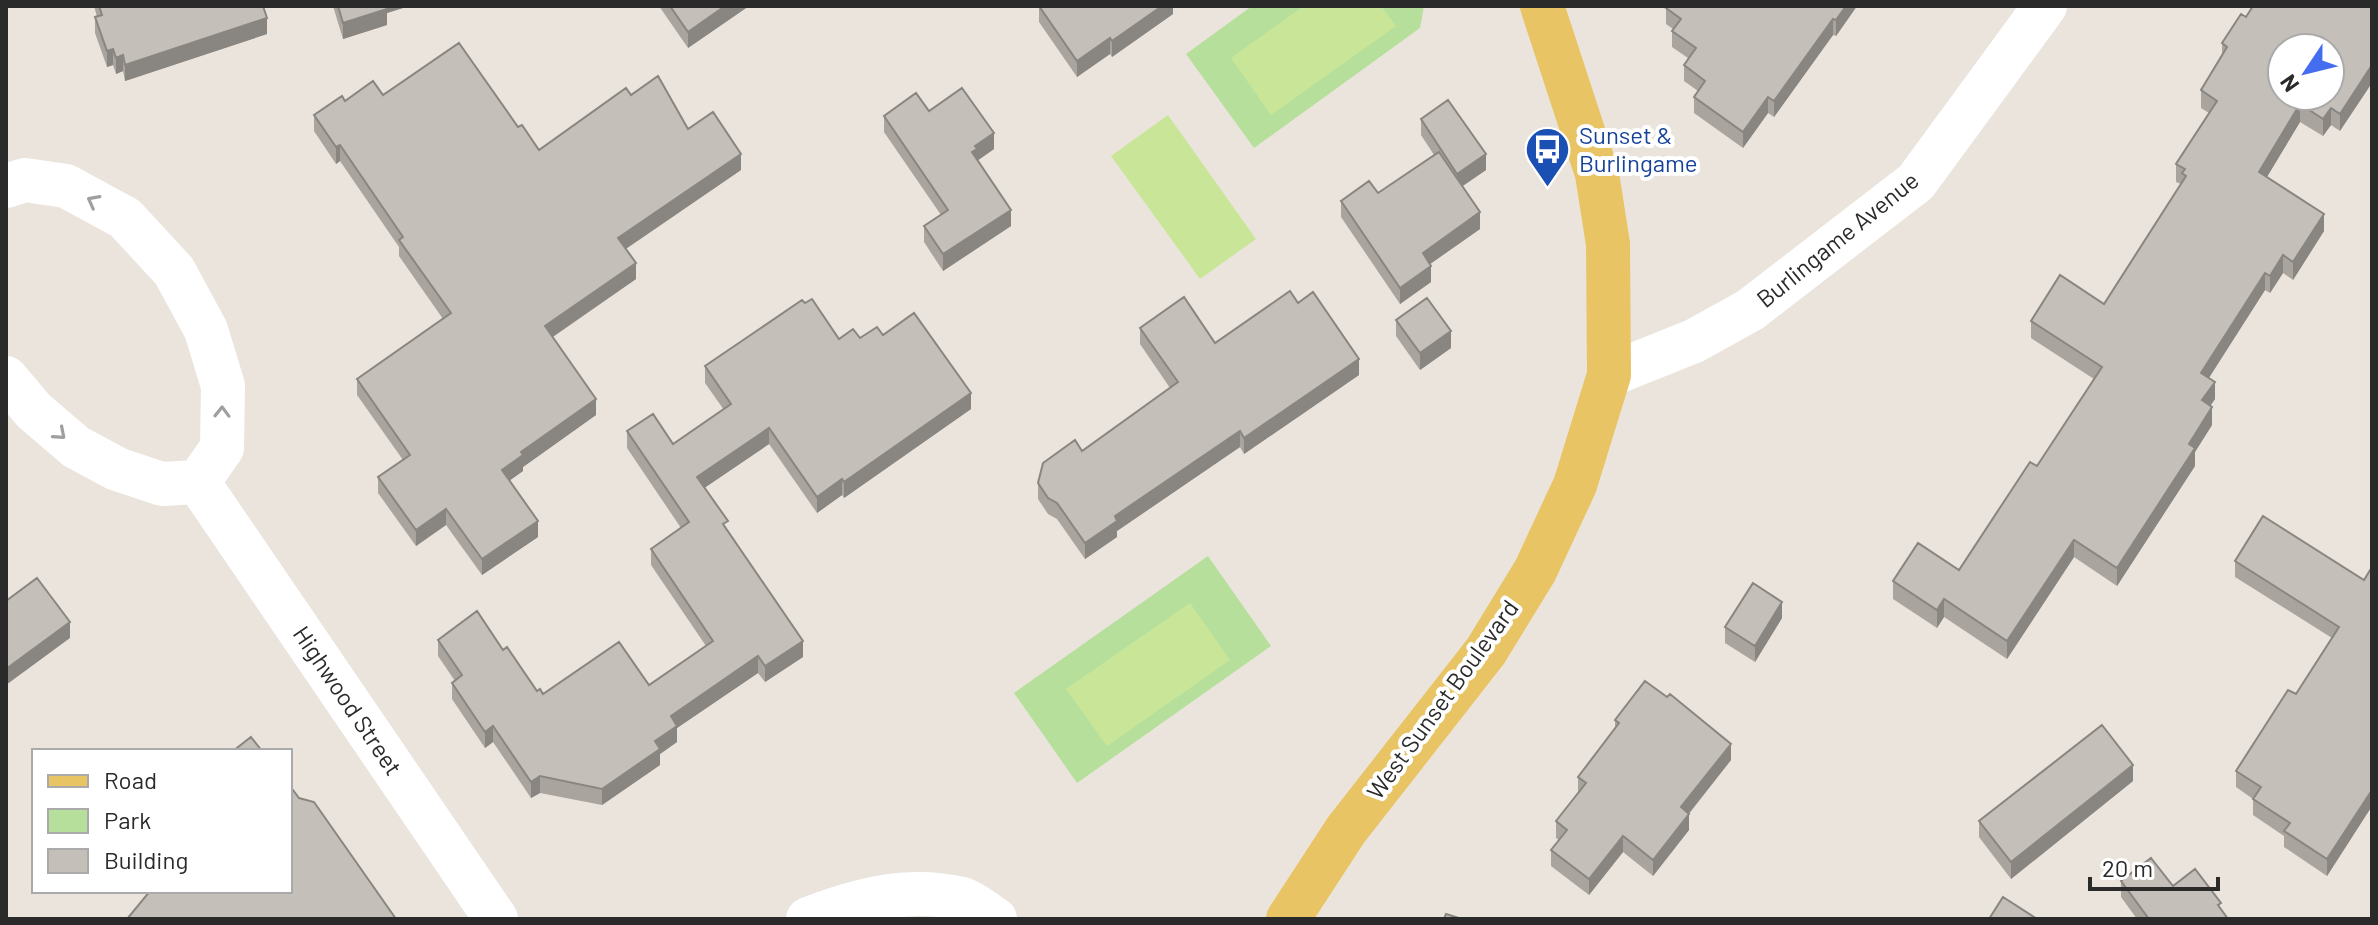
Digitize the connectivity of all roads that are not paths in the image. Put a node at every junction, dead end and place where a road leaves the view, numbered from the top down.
1 (1542, 6) edge
2 (2045, 6) edge
3 (6, 186) edge
4 (1609, 375) junction
5 (6, 378) edge
6 (198, 482) junction
7 (496, 919) edge
8 (808, 919) edge
9 (995, 919) edge
10 (1288, 919) edge

1 - 4 main road, West Sunset Boulevard
2 - 4 street, Burlingame Avenue
6 -> 3 street
4 - 10 main road, West Sunset Boulevard
5 -> 6 street
6 - 7 street, Highwood Street
8 - 9 street

